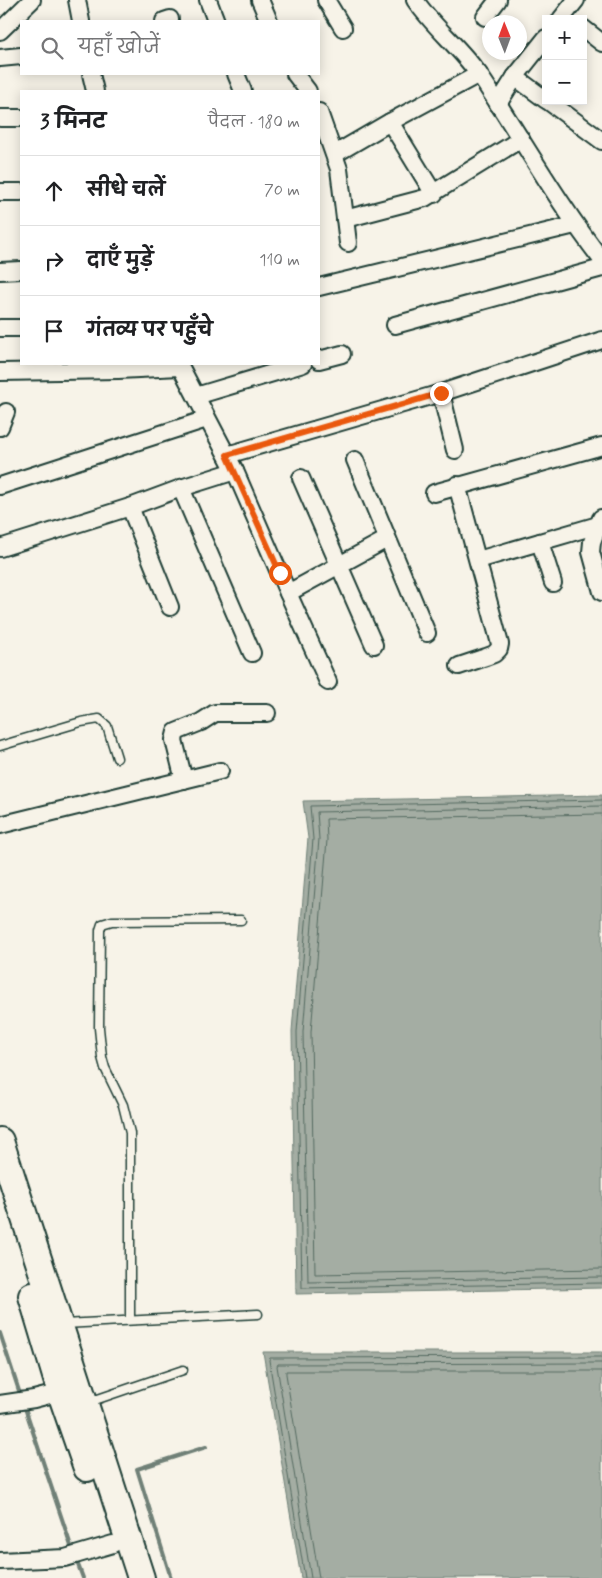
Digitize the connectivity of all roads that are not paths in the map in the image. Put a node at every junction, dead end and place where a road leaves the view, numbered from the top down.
1 (76, 0) edge
2 (208, 0) edge
3 (260, 0) edge
4 (326, 0) edge
5 (415, 0) edge
6 (497, 0) edge
7 (576, 0) edge
8 (30, 1) edge
9 (486, 15) edge
10 (567, 15) edge
11 (81, 20) edge
12 (216, 20) edge
13 (270, 20) edge
14 (343, 28) dead end
15 (0, 31) edge
16 (587, 31) edge
17 (542, 43) edge
18 (602, 43) edge
19 (20, 56) edge
20 (0, 58) edge
21 (479, 74) junction
22 (92, 75) edge
23 (236, 75) edge
24 (296, 75) edge
25 (515, 77) junction
26 (95, 90) edge
27 (243, 90) edge
28 (307, 90) edge
29 (542, 96) edge
30 (498, 104) junction
31 (554, 105) edge
32 (320, 115) edge
33 (0, 118) edge
34 (20, 118) edge
35 (390, 122) junction
36 (521, 139) junction
37 (602, 141) edge
38 (335, 154) junction
39 (0, 192) edge
40 (20, 192) edge
41 (434, 194) junction
42 (345, 219) junction
43 (575, 225) junction
44 (348, 243) dead end
45 (602, 260) edge
46 (602, 268) edge
47 (20, 270) edge
48 (0, 271) edge
49 (320, 287) edge
50 (395, 324) dead end
51 (0, 328) edge
52 (20, 328) edge
53 (602, 340) edge
54 (342, 354) dead end
55 (320, 360) edge
56 (180, 365) edge
57 (300, 365) edge
58 (0, 372) edge
59 (441, 393) junction
60 (196, 396) junction
61 (208, 419) junction
62 (602, 446) edge
63 (455, 450) dead end
64 (227, 455) junction
65 (355, 460) dead end
66 (235, 471) junction
67 (301, 478) dead end
68 (457, 485) junction
69 (0, 486) edge
70 (181, 488) junction
71 (434, 492) dead end
72 (130, 507) junction
73 (600, 520) edge
74 (388, 539) junction
75 (540, 542) junction
76 (0, 548) edge
77 (478, 560) junction
78 (340, 565) junction
79 (553, 583) dead end
80 (602, 592) edge
81 (288, 593) junction
82 (170, 607) dead end
83 (427, 633) dead end
84 (374, 645) dead end
85 (252, 653) dead end
86 (459, 666) dead end
87 (328, 682) dead end
88 (266, 713) dead end
89 (0, 746) edge
90 (117, 758) dead end
91 (220, 771) dead end
92 (184, 780) junction
93 (0, 825) edge
94 (241, 920) dead end
95 (0, 1141) edge
96 (0, 1198) edge
97 (258, 1314) dead end
98 (130, 1320) junction
99 (59, 1324) junction
100 (183, 1370) dead end
101 (75, 1394) junction
102 (0, 1404) edge
103 (113, 1544) junction
104 (0, 1560) edge
105 (124, 1578) edge
106 (141, 1578) edge

1 - 11 street
2 - 12 street
3 - 13 street
4 - 14 street
5 - 21 street
6 - 9 street
7 - 10 street
8 - 15 street
16 - 18 street
17 - 25 street
19 - 20 street
21 - 30 street
21 - 35 street
22 - 26 street
23 - 27 street
24 - 28 street
25 - 29 street
25 - 30 street
30 - 36 street
31 - 37 street
32 - 38 street
33 - 34 street
35 - 38 street
35 - 41 street
36 - 41 street
36 - 43 street
38 - 42 street
39 - 40 street
41 - 42 street
42 - 44 street
43 - 45 street
43 - 49 street
46 - 50 street
47 - 48 street
51 - 52 street
53 - 59 street
54 - 55 street
56 - 58 street
56 - 60 street
57 - 60 street
59 - 63 street
59 - 64 street
60 - 61 street
61 - 64 street
61 - 69 street
62 - 68 street
64 - 66 street
65 - 74 street
66 - 70 street
66 - 81 street
67 - 78 street
68 - 71 street
68 - 77 street
70 - 72 street
70 - 85 street
72 - 76 street
72 - 82 street
73 - 75 street
73 - 80 street
74 - 78 street
74 - 83 street
75 - 77 street
75 - 79 street
77 - 86 street
78 - 81 street
78 - 84 street
81 - 87 street
88 - 92 street
89 - 90 lane
91 - 92 street
92 - 93 street
94 - 98 lane
95 - 99 highway
96 - 101 highway
97 - 98 lane
98 - 99 lane
99 - 101 highway
100 - 101 lane
101 - 102 street
101 - 103 highway
101 - 106 highway
103 - 104 street
103 - 105 highway

